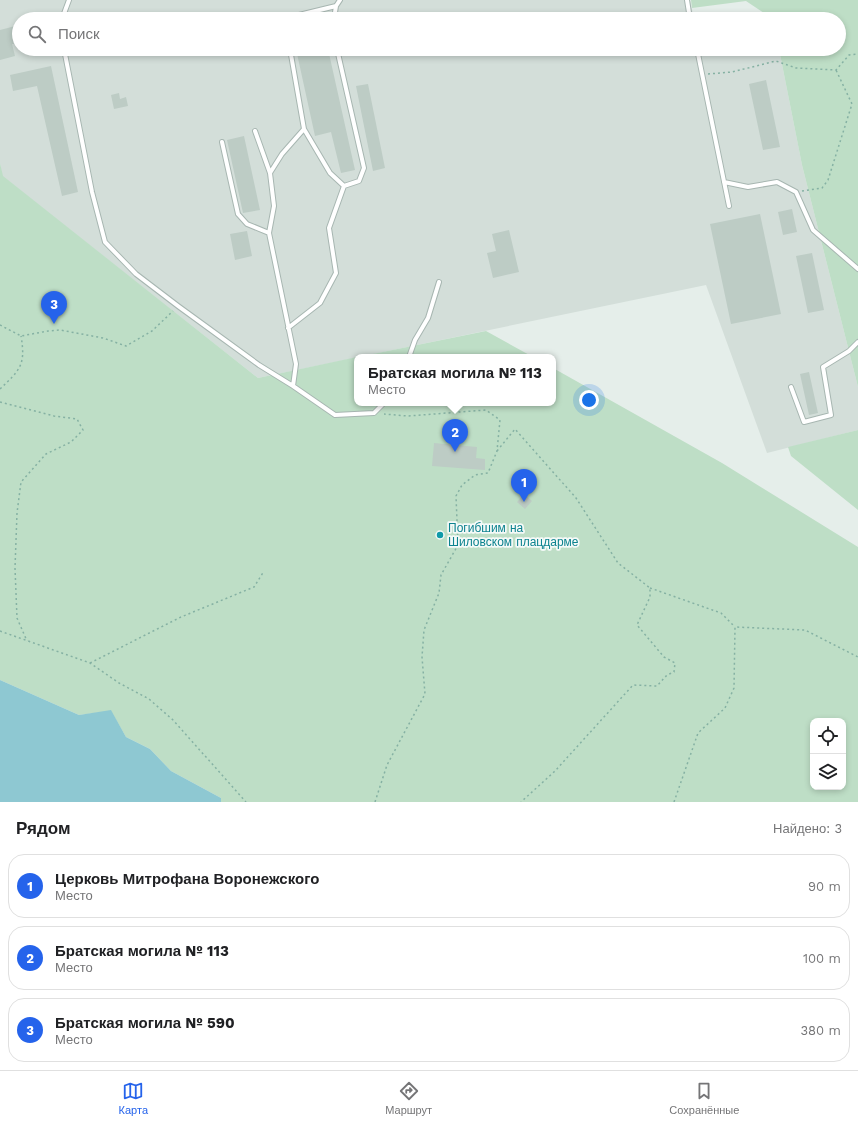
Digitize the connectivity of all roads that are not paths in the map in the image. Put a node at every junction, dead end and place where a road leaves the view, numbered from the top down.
1 (69, 0) edge
2 (340, 0) edge
3 (686, 0) edge
4 (336, 6) junction
5 (65, 12) edge
6 (311, 12) edge
7 (335, 12) edge
8 (689, 12) edge
9 (65, 56) edge
10 (291, 56) edge
11 (339, 56) edge
12 (698, 56) edge
13 (304, 129) junction
14 (255, 131) dead end
15 (222, 142) dead end
16 (270, 173) junction
17 (724, 182) junction
18 (344, 186) junction
19 (729, 206) dead end
20 (269, 233) junction
21 (858, 269) edge
22 (439, 282) dead end
23 (288, 328) junction
24 (858, 342) edge
25 (410, 354) edge
26 (293, 386) junction
27 (791, 387) dead end
28 (381, 406) edge

1 - 5 lane
2 - 4 lane
3 - 8 lane
4 - 6 lane
4 - 7 lane
9 - 26 lane
10 - 13 lane
11 - 18 lane
12 - 17 lane
13 - 16 lane
13 - 18 lane
14 - 16 lane
15 - 20 lane
16 - 20 lane
17 - 19 lane
17 - 21 lane
18 - 23 lane
20 - 23 lane
22 - 25 lane
23 - 26 lane
24 - 27 lane
26 - 28 lane

